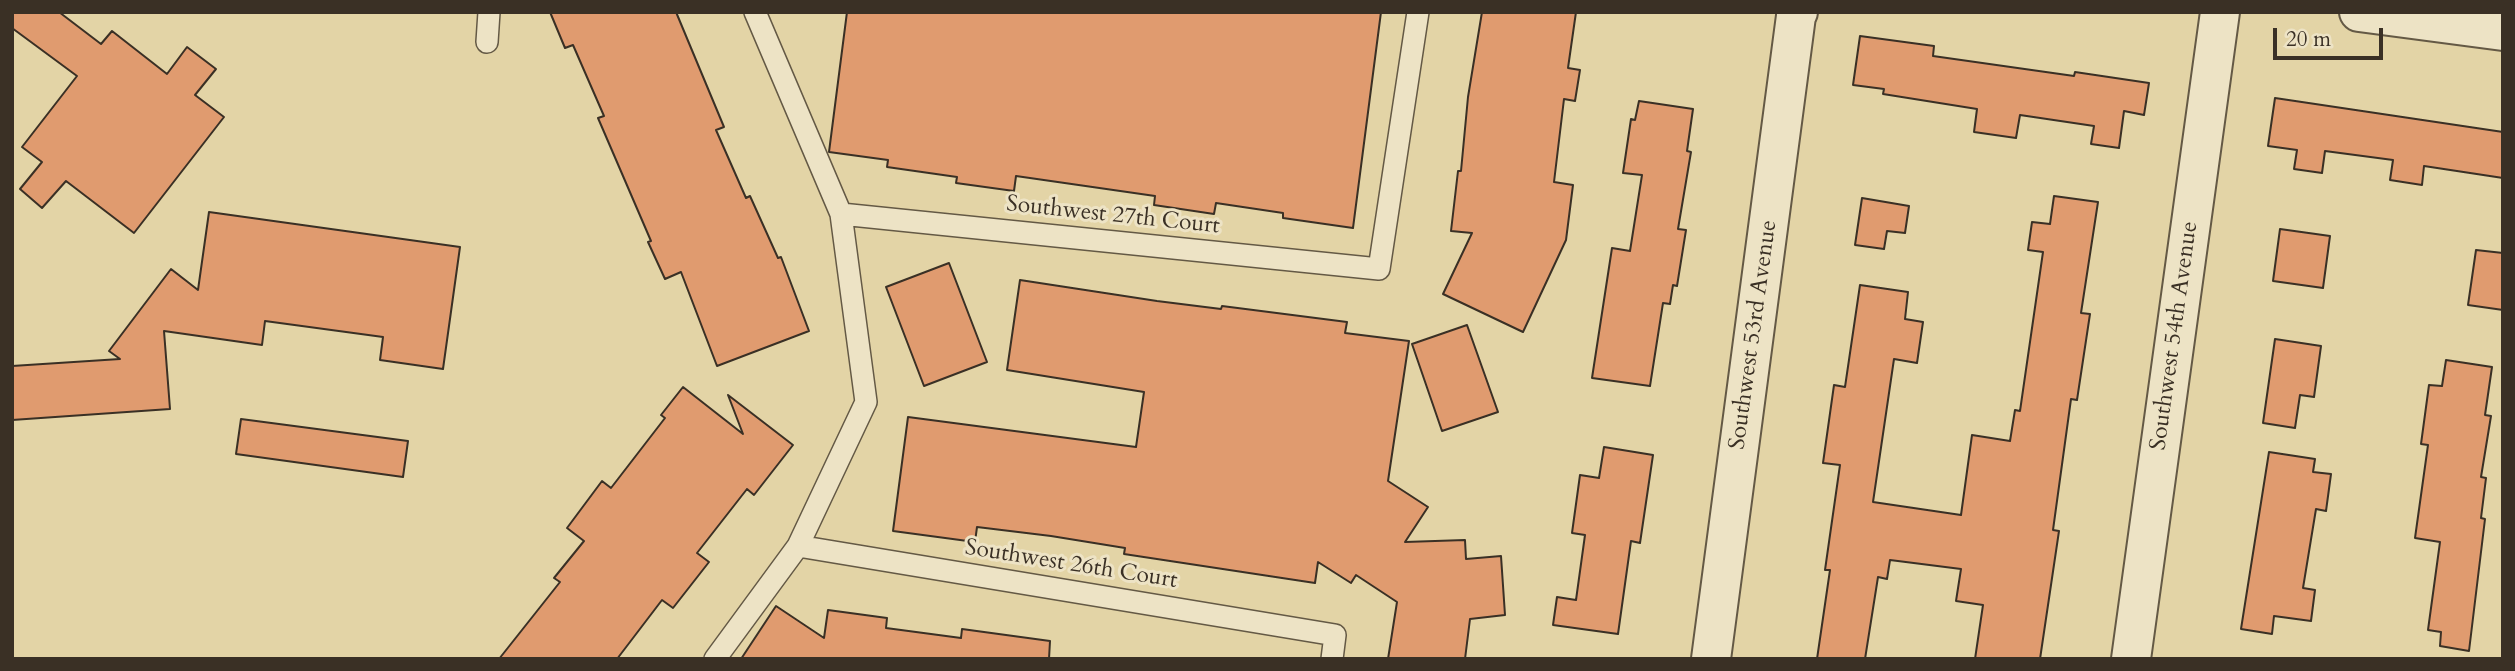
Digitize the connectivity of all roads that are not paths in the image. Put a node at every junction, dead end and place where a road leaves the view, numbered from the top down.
1 (489, 12) edge
2 (755, 12) edge
3 (1418, 12) edge
4 (1798, 12) edge
5 (2220, 12) edge
6 (2359, 12) edge
7 (2503, 31) edge
8 (486, 41) dead end
9 (841, 214) junction
10 (798, 546) junction
11 (715, 659) edge
12 (1332, 659) edge
13 (1711, 659) edge
14 (2131, 659) edge

1 - 8 lane
2 - 9 lane
3 - 9 lane, Southwest 27th Court
4 - 13 street, Southwest 53rd Avenue
5 - 14 street, Southwest 54th Avenue
6 - 7 street
9 - 10 lane
10 - 11 lane
10 - 12 lane, Southwest 26th Court

